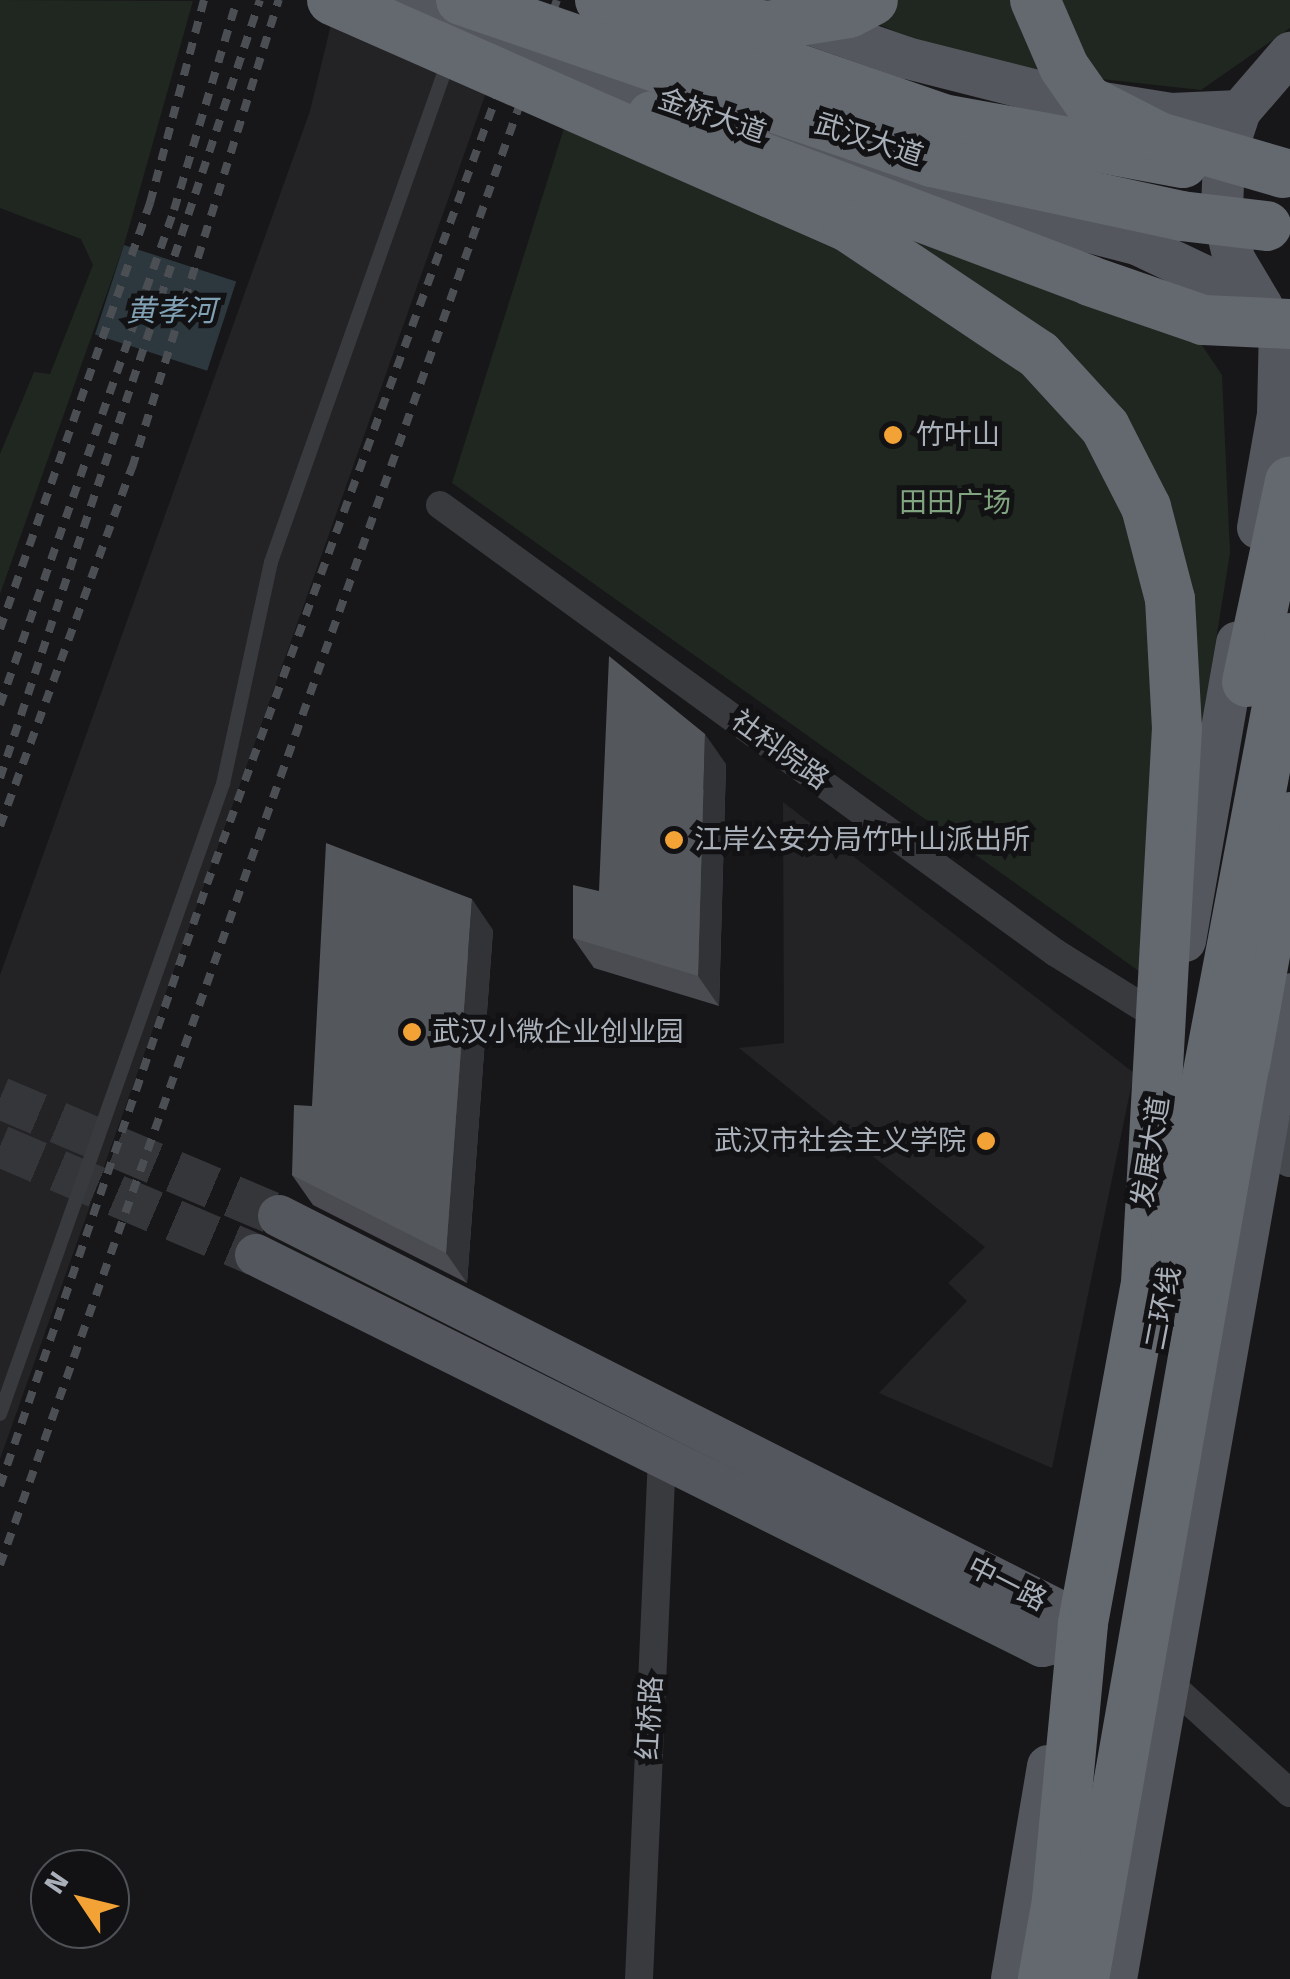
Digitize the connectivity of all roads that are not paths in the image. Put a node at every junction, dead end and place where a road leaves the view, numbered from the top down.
1 (332, 0) edge
2 (392, 0) edge
3 (461, 0) edge
4 (470, 0) edge
5 (600, 0) edge
6 (650, 0) edge
7 (741, 0) edge
8 (873, 0) edge
9 (1035, 0) edge
10 (462, 52) junction
11 (1290, 52) edge
12 (1240, 111) junction
13 (1287, 173) edge
14 (1290, 228) edge
15 (1280, 321) edge
16 (1290, 482) edge
17 (440, 506) dead end
18 (1290, 638) edge
19 (1290, 818) edge
20 (1290, 880) edge
21 (1290, 994) edge
22 (1172, 1025) junction
23 (1245, 1065) junction
24 (1278, 1132) edge
25 (1290, 1158) edge
26 (279, 1216) tunnel mouth
27 (256, 1254) tunnel mouth
28 (1146, 1284) junction
29 (0, 1414) edge
30 (662, 1457) junction
31 (1070, 1640) junction
32 (1168, 1682) junction
33 (1290, 1792) edge
34 (1057, 1900) junction
35 (639, 1979) edge
36 (1012, 1979) edge
37 (1043, 1979) edge
38 (1084, 1979) edge
39 (1116, 1979) edge

1 - 10 highway, bridge
2 - 15 main road, 金桥大道, bridge
3 - 14 highway, 武汉大道, bridge
4 - 29 lane
5 - 13 highway, 武汉大道, bridge
6 - 8 highway, bridge
7 - 12 main road
9 - 13 highway, bridge
10 - 15 highway, bridge
10 - 28 highway, bridge
11 - 12 main road
12 - 15 main road
15 - 22 main road, 发展大道
16 - 28 highway, bridge
17 - 22 street, 社科院路
18 - 34 highway, 二环线, bridge
19 - 23 highway, 二环线
20 - 23 highway
21 - 24 main road
22 - 24 main road
22 - 31 main road, 发展大道
23 - 38 highway, 二环线, bridge
24 - 25 main road
24 - 32 main road
26 - 31 main road, 中一路
27 - 30 main road, 中一路
28 - 34 highway, bridge
30 - 31 main road, 中一路
30 - 35 street, 红桥路
31 - 32 main road
31 - 36 main road, 发展大道
32 - 33 street
32 - 39 main road
34 - 37 highway, 二环线, bridge

